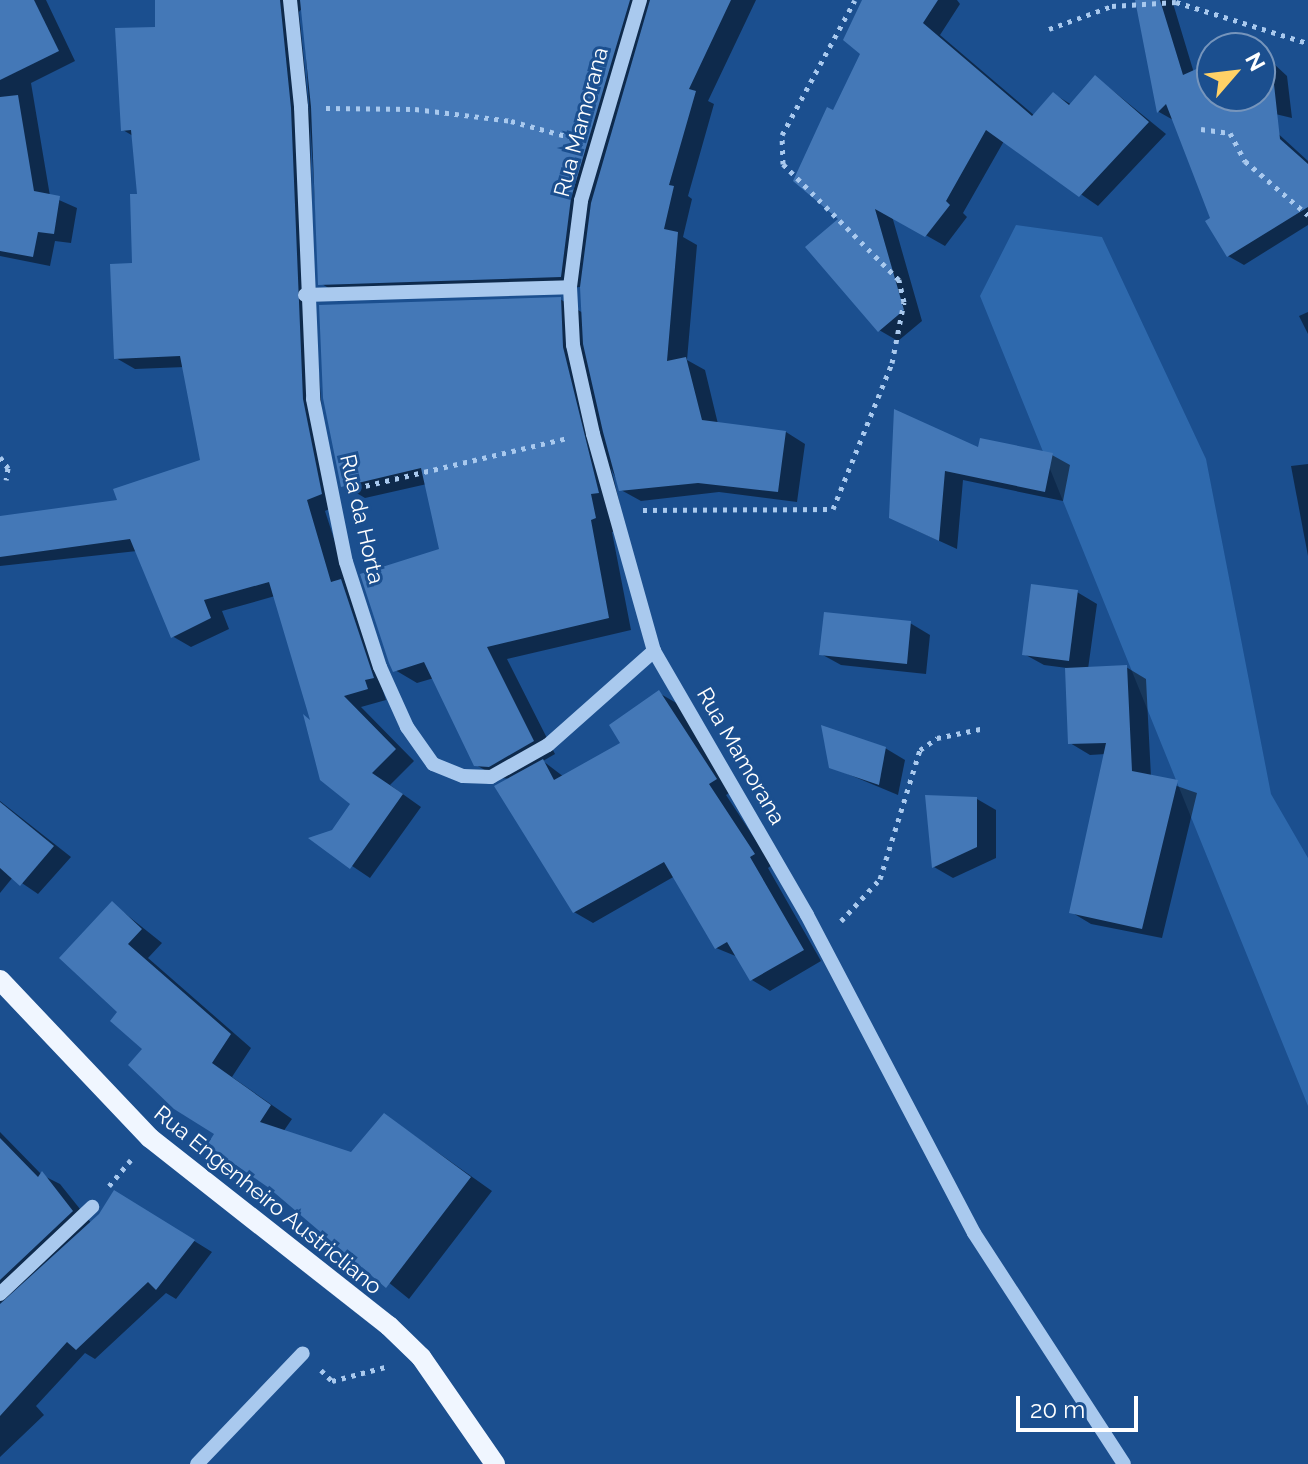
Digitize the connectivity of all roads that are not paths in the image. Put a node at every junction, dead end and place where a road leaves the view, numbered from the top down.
1 (290, 0) edge
2 (640, 0) edge
3 (570, 287) junction
4 (305, 295) junction
5 (654, 651) junction
6 (0, 980) edge
7 (92, 1207) road end
8 (0, 1294) edge
9 (303, 1353) road end
10 (197, 1464) edge
11 (495, 1464) edge
12 (1124, 1464) edge

1 - 4 street, Rua da Horta
2 - 3 street, Rua Mamorana
3 - 4 street
3 - 5 street, Rua Mamorana
4 - 5 street, Rua da Horta
5 - 12 street, Rua Mamorana
6 - 11 main road, Rua Engenheiro Austricliano
7 - 8 street
9 - 10 street

